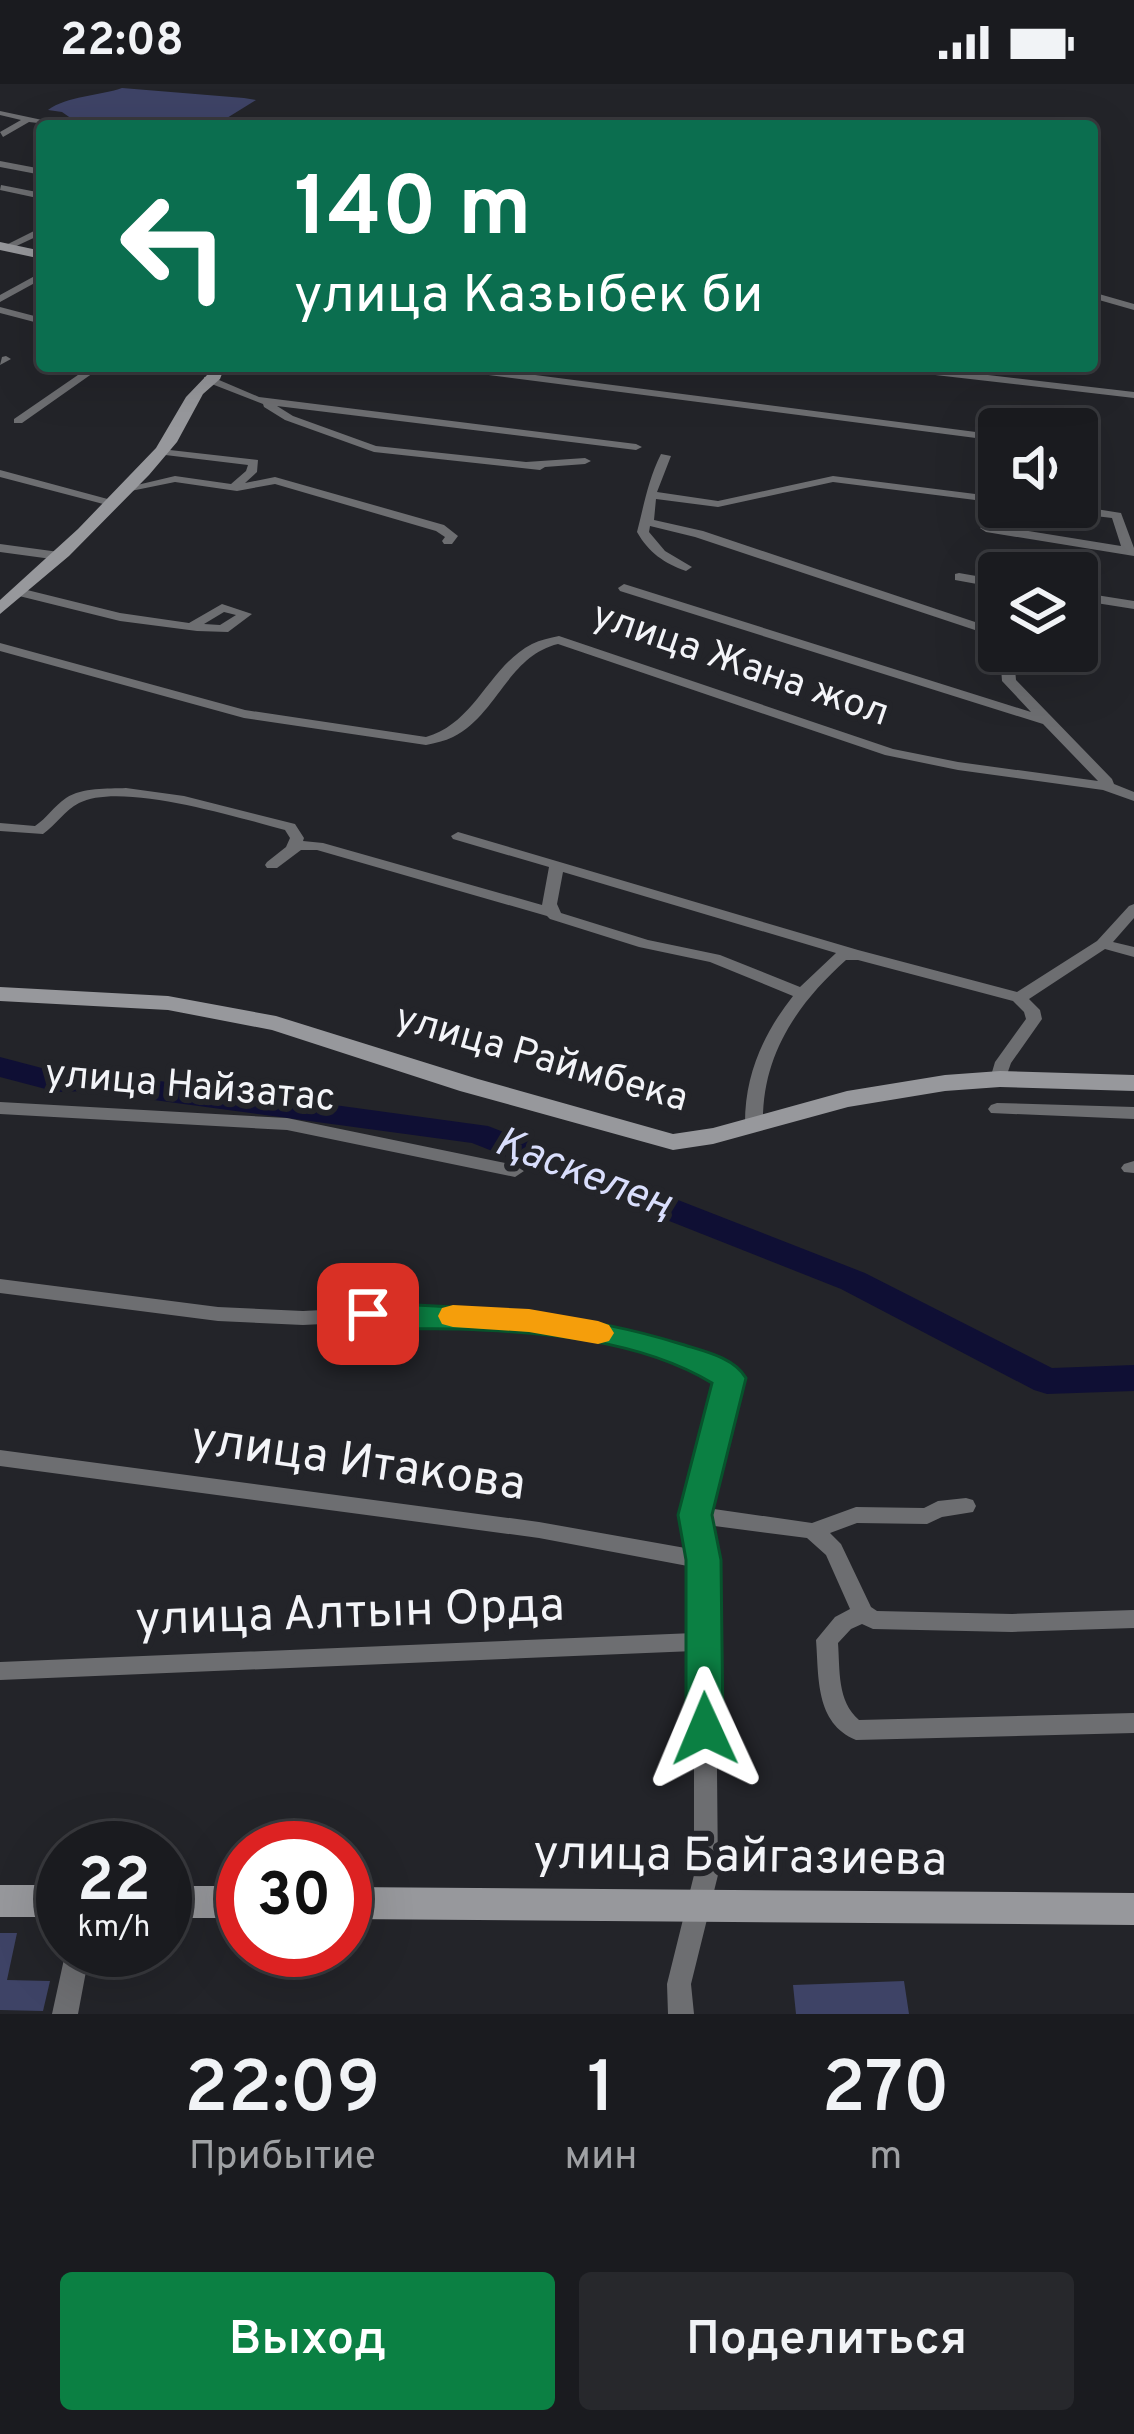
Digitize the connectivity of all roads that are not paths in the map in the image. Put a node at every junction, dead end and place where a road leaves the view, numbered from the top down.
1 (0, 113) edge
2 (28, 119) junction
3 (36, 121) edge
4 (3, 134) dead end
5 (0, 164) edge
6 (36, 171) edge
7 (1, 188) edge
8 (36, 195) edge
9 (36, 232) edge
10 (3, 246) edge
11 (36, 254) edge
12 (36, 278) edge
13 (1098, 297) edge
14 (0, 299) edge
15 (1134, 307) edge
16 (0, 310) edge
17 (36, 319) edge
18 (89, 372) edge
19 (488, 372) edge
20 (934, 372) edge
21 (213, 373) edge
22 (1134, 395) edge
23 (256, 400) junction
24 (18, 421) dead end
25 (978, 435) edge
26 (636, 447) dead end
27 (161, 452) junction
28 (199, 456) junction
29 (664, 456) dead end
30 (585, 461) dead end
31 (517, 465) junction
32 (540, 467) dead end
33 (143, 469) junction
34 (0, 473) edge
35 (230, 487) junction
36 (682, 489) dead end
37 (652, 490) junction
38 (978, 497) edge
39 (116, 498) junction
40 (1098, 513) edge
41 (646, 520) junction
42 (986, 528) dead end
43 (448, 541) dead end
44 (0, 548) edge
45 (1131, 551) edge
46 (59, 556) junction
47 (686, 567) dead end
48 (959, 578) dead end
49 (978, 581) edge
50 (624, 588) dead end
51 (19, 592) junction
52 (1098, 599) edge
53 (1134, 605) edge
54 (0, 609) edge
55 (195, 624) dead end
56 (978, 627) edge
57 (0, 647) edge
58 (1006, 672) edge
59 (1050, 722) junction
60 (1106, 786) junction
61 (1134, 796) edge
62 (0, 827) edge
63 (458, 836) dead end
64 (293, 848) junction
65 (557, 865) junction
66 (272, 866) dead end
67 (1134, 909) edge
68 (550, 912) junction
69 (1103, 944) junction
70 (1134, 952) edge
71 (858, 955) junction
72 (0, 994) edge
73 (802, 994) junction
74 (1019, 998) junction
75 (998, 1079) junction
76 (1134, 1083) edge
77 (0, 1108) edge
78 (998, 1109) dead end
79 (1134, 1113) edge
80 (754, 1123) junction
81 (514, 1171) dead end
82 (0, 1286) edge
83 (0, 1457) edge
84 (966, 1506) dead end
85 (695, 1515) junction
86 (813, 1531) junction
87 (704, 1560) junction
88 (862, 1613) junction
89 (1134, 1619) edge
90 (703, 1642) junction
91 (0, 1670) edge
92 (1134, 1723) edge
93 (0, 1901) edge
94 (36, 1901) edge
95 (372, 1903) edge
96 (698, 1909) junction
97 (1134, 1909) edge
98 (73, 1977) edge
99 (65, 2014) edge
100 (681, 2014) edge

1 - 2 street
2 - 3 street
2 - 4 street
5 - 6 street
7 - 8 street
9 - 10 street
10 - 11 street
12 - 14 street
13 - 15 street
16 - 17 street
18 - 24 street
19 - 25 street
20 - 22 street
21 - 23 street
21 - 27 street
23 - 26 street
23 - 31 street
27 - 28 street
27 - 33 street
28 - 33 street
28 - 35 street
29 - 37 street
30 - 31 street
31 - 32 street
33 - 39 street
34 - 39 street
35 - 39 street
35 - 43 street
36 - 37 street
37 - 38 street
37 - 41 street
39 - 46 street
40 - 45 street
41 - 47 street
41 - 56 street
42 - 45 street
44 - 46 street
46 - 51 street
48 - 49 street
50 - 59 street
51 - 54 street
51 - 55 street
52 - 53 street
57 - 60 street, улица Жана жол
58 - 59 street
59 - 60 street
60 - 61 street, улица Жана жол
62 - 64 street
63 - 65 street
64 - 66 street
64 - 68 street
65 - 68 street
65 - 71 street
67 - 69 street
68 - 73 street
69 - 70 street
69 - 74 street
71 - 73 street
71 - 74 street
72 - 80 street, улица Раймбека
73 - 80 street
74 - 75 street
75 - 76 street, улица Раймбека
75 - 80 street, улица Раймбека
77 - 81 street, улица Найзатас
78 - 79 street
82 - 85 street
83 - 87 street, улица Итакова
84 - 86 street
85 - 86 street
85 - 87 street
86 - 88 street
87 - 90 street
88 - 89 street
88 - 92 street
90 - 91 street, улица Алтын Орда
90 - 96 street
93 - 94 street
95 - 96 street, улица Байгазиева
96 - 97 street, улица Байгазиева
96 - 100 street
98 - 99 street

